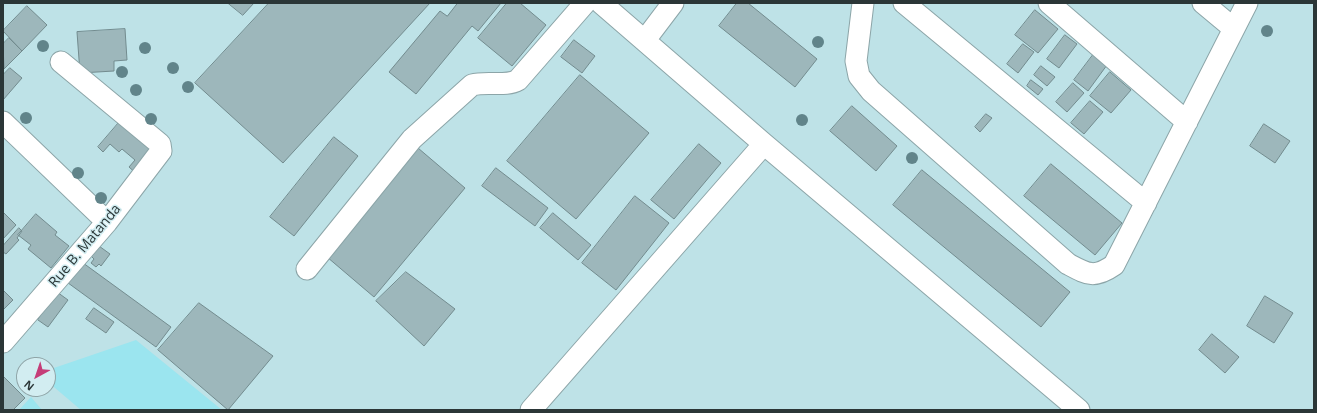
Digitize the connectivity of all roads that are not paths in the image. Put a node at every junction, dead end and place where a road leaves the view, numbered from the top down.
1 (585, 3) edge
2 (601, 3) edge
3 (673, 3) edge
4 (863, 3) edge
5 (904, 3) edge
6 (1050, 3) edge
7 (1204, 3) edge
8 (1247, 3) edge
9 (1233, 28) junction
10 (645, 40) junction
11 (61, 62) dead end
12 (3, 122) edge
13 (1187, 122) junction
14 (764, 144) junction
15 (1146, 203) junction
16 (107, 222) junction
17 (307, 269) dead end
18 (3, 342) edge
19 (531, 410) edge
20 (1079, 410) edge

1 - 17 street
2 - 10 street
3 - 10 street
4 - 15 street
5 - 15 street
6 - 13 street
7 - 9 street
8 - 9 street
9 - 13 street
10 - 14 street
11 - 16 street, Rue B. Matanda
12 - 16 street
13 - 15 street
14 - 19 street
14 - 20 street
16 - 18 street, Rue B. Matanda

